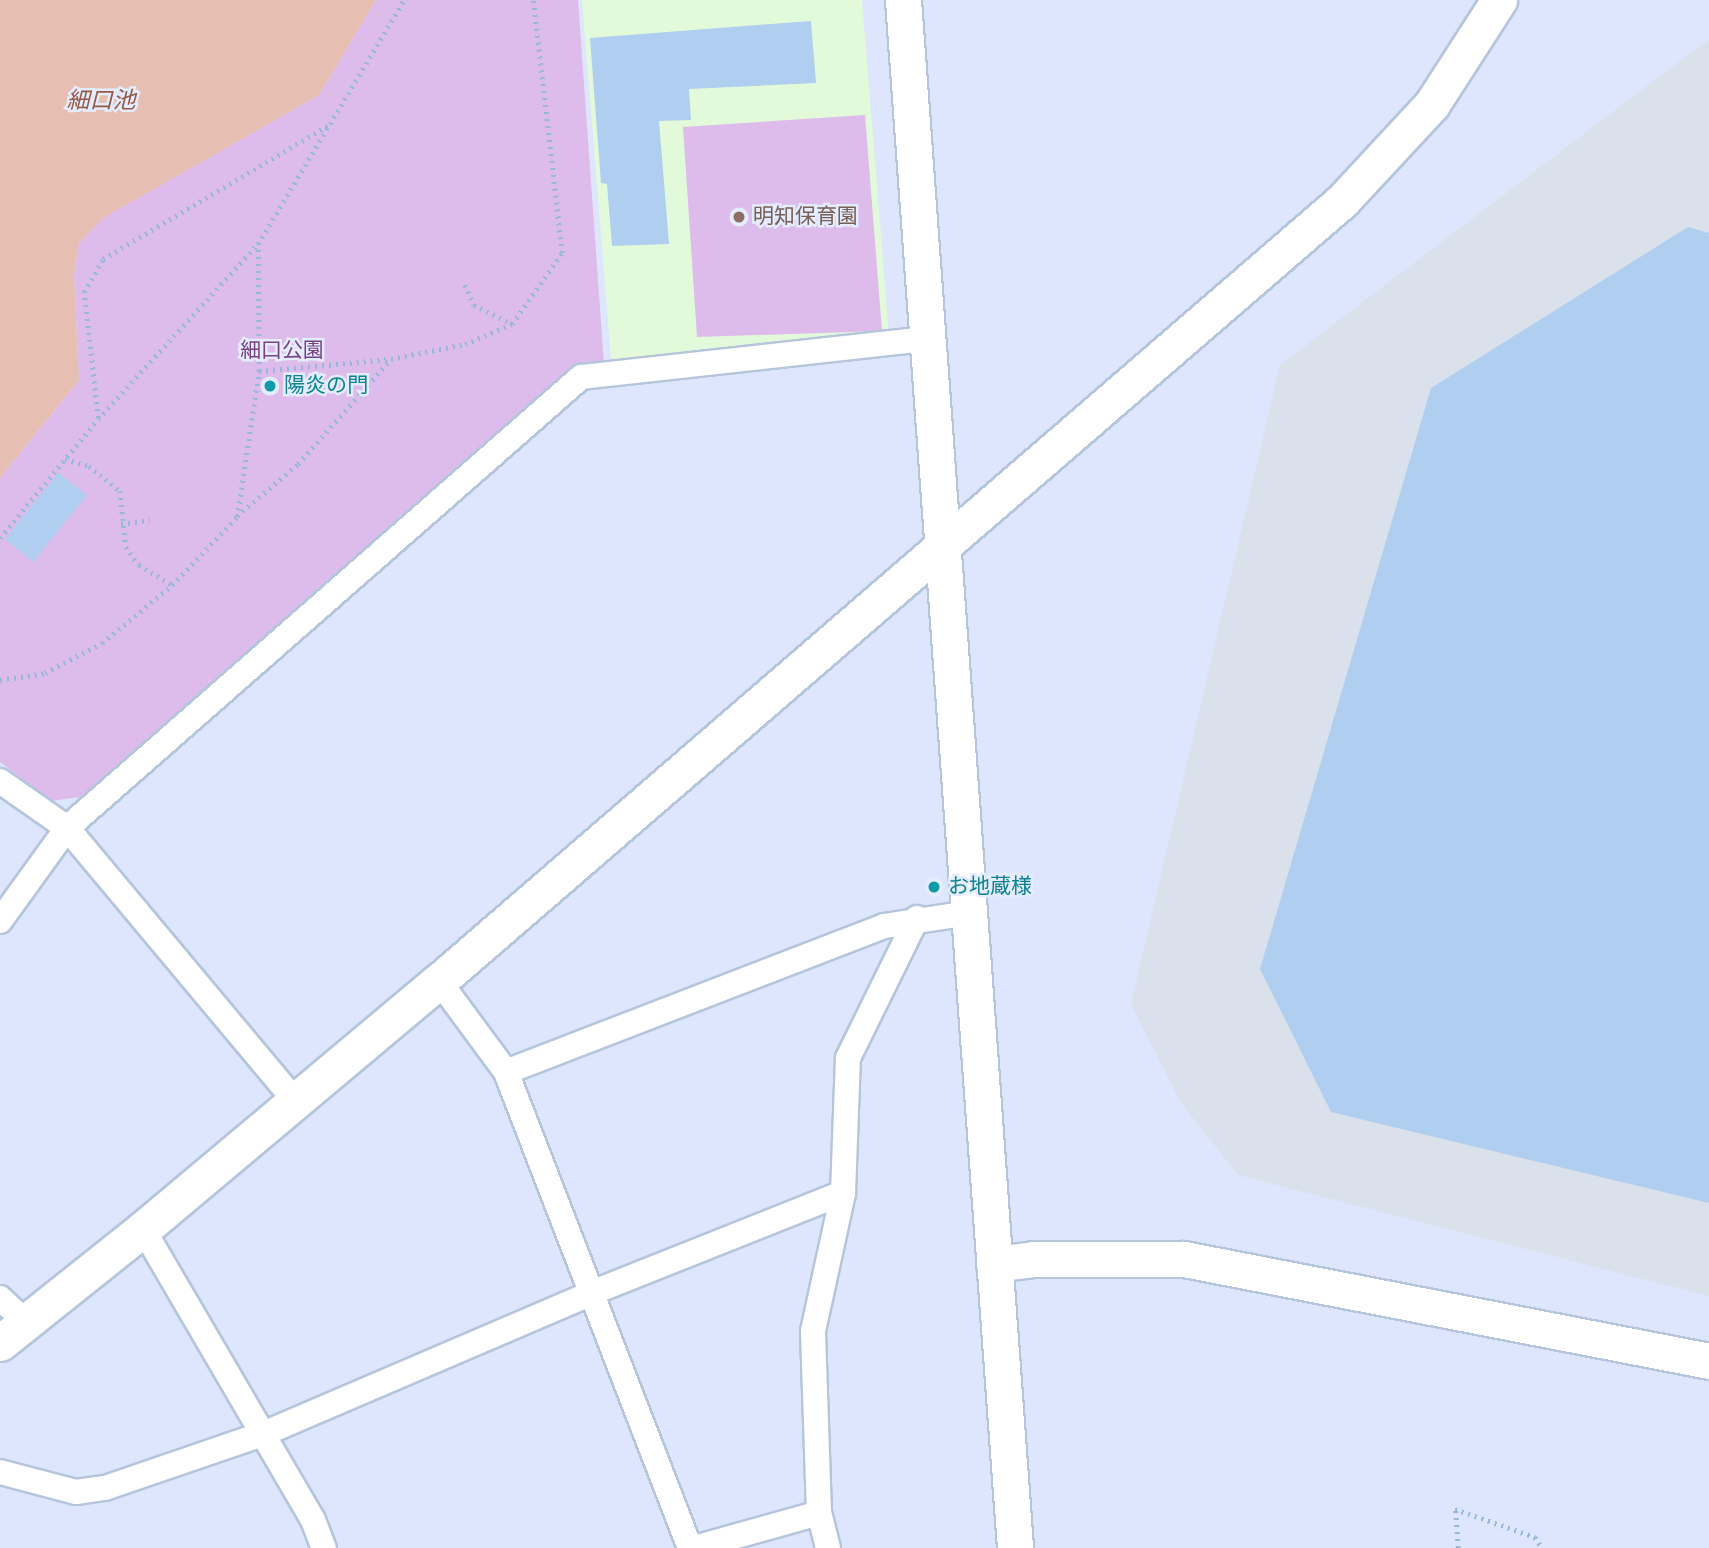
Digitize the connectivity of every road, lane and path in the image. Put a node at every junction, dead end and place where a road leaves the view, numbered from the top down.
1 (404, 0) edge
2 (533, 0) edge
3 (903, 0) edge
4 (1499, 0) edge
5 (330, 123) junction
6 (258, 244) junction
7 (465, 285) dead end
8 (512, 324) junction
9 (926, 339) junction
10 (391, 359) junction
11 (259, 371) junction
12 (98, 419) junction
13 (65, 459) junction
14 (237, 517) junction
15 (150, 520) dead end
16 (121, 524) junction
17 (0, 538) edge
18 (943, 547) junction
19 (172, 586) junction
20 (0, 680) edge
21 (0, 780) edge
22 (67, 828) junction
23 (969, 913) junction
24 (917, 918) junction
25 (0, 921) edge
26 (439, 981) junction
27 (506, 1072) junction
28 (295, 1101) junction
29 (843, 1193) junction
30 (144, 1230) junction
31 (994, 1264) junction
32 (594, 1292) junction
33 (8, 1320) edge
34 (1709, 1361) edge
35 (263, 1434) junction
36 (0, 1472) edge
37 (819, 1513) junction
38 (324, 1548) edge
39 (692, 1548) edge
40 (828, 1548) edge
41 (1016, 1548) edge
42 (1458, 1548) edge
43 (1542, 1548) edge

1 - 5 path
2 - 8 path
3 - 9 street
4 - 18 street
5 - 6 path
5 - 12 path
6 - 11 path
6 - 12 path
7 - 8 path
8 - 10 path
9 - 18 street
9 - 22 street
10 - 11 path
10 - 14 path
11 - 14 path
12 - 13 path
13 - 16 path
13 - 17 path
14 - 19 path
15 - 16 path
16 - 19 path
18 - 23 street
18 - 26 street
19 - 20 path
21 - 22 street
22 - 25 street
22 - 28 street
23 - 24 street
23 - 31 street
24 - 27 street
24 - 29 street
26 - 27 street
26 - 28 street
27 - 32 street
28 - 30 street
29 - 32 street
29 - 37 street
30 - 33 street
30 - 35 street
31 - 34 street
31 - 41 street
32 - 35 street
32 - 39 street
35 - 36 street
35 - 38 street
37 - 39 street
37 - 40 street
42 - 43 path

